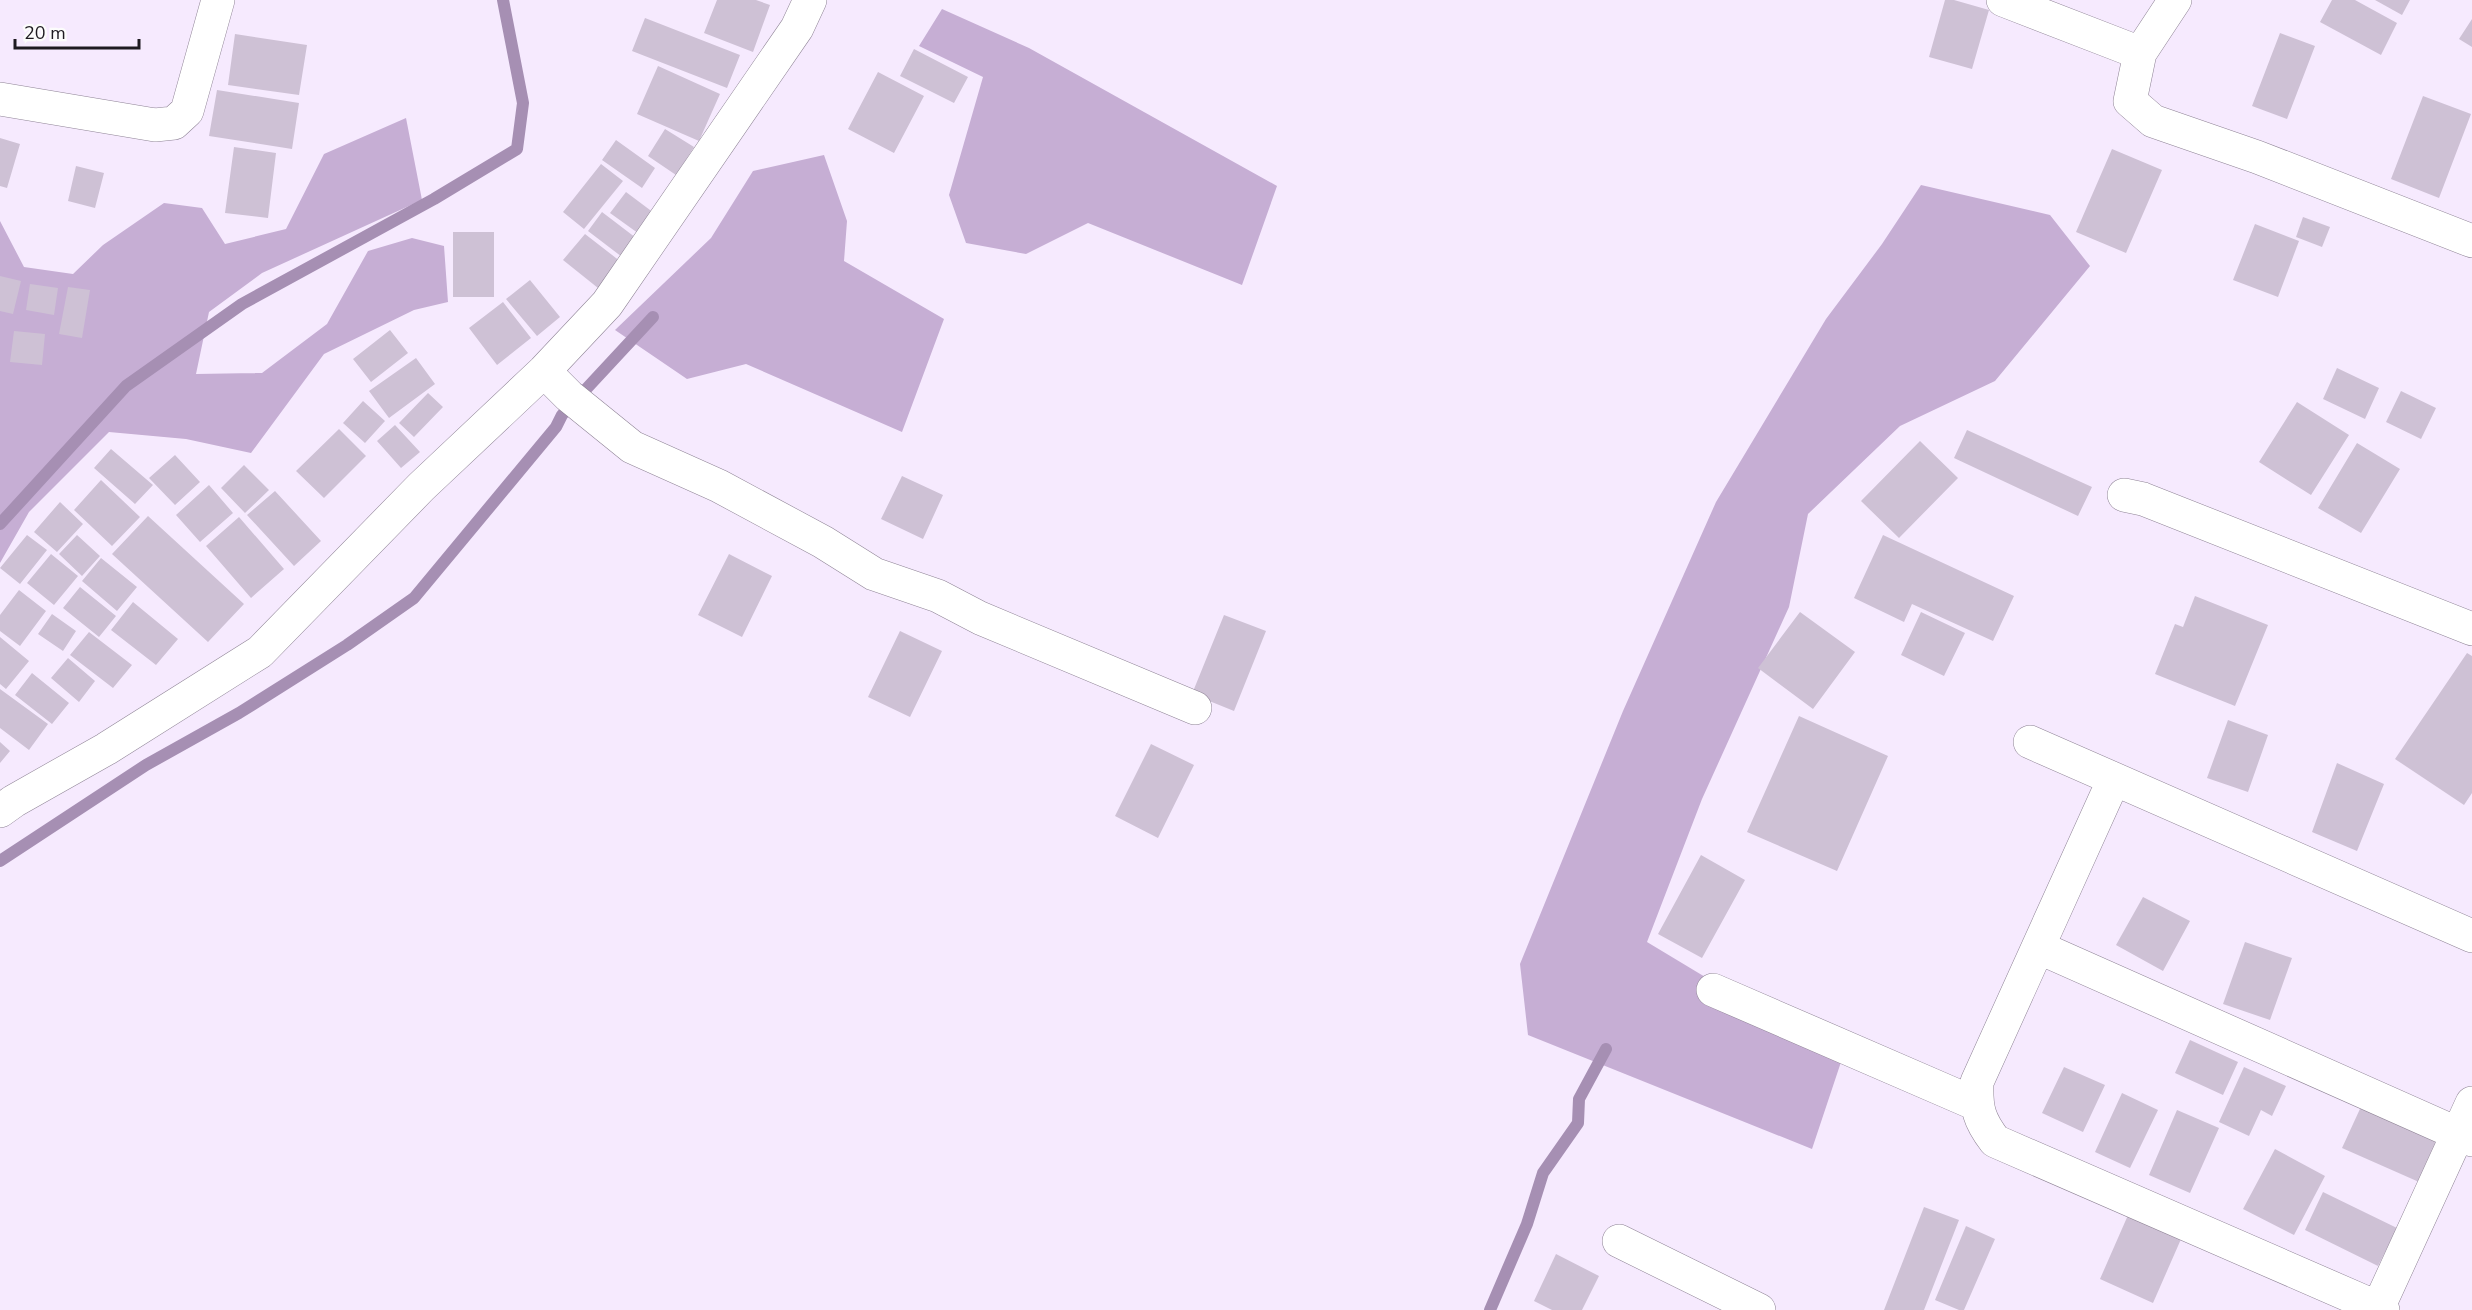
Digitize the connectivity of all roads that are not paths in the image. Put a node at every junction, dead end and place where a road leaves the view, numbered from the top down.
1 (218, 0) edge
2 (810, 0) edge
3 (2003, 0) edge
4 (2175, 0) edge
5 (2140, 53) junction
6 (0, 99) edge
7 (2472, 241) edge
8 (544, 371) junction
9 (2124, 495) dead end
10 (2472, 629) edge
11 (1195, 708) dead end
12 (2030, 742) dead end
13 (2114, 779) junction
14 (0, 811) edge
15 (2472, 936) edge
16 (2038, 947) junction
17 (1713, 990) dead end
18 (1976, 1104) junction
19 (2472, 1104) edge
20 (2465, 1137) edge
21 (1619, 1241) dead end
22 (2381, 1309) edge
23 (1759, 1310) edge

1 - 6 street
2 - 8 street
3 - 5 street
4 - 5 street
5 - 7 street
8 - 11 street
8 - 14 street
9 - 10 street
12 - 13 street
13 - 15 street
13 - 16 street
16 - 18 street
16 - 20 street
17 - 18 street
18 - 22 street
19 - 20 street
20 - 22 street
21 - 23 street

